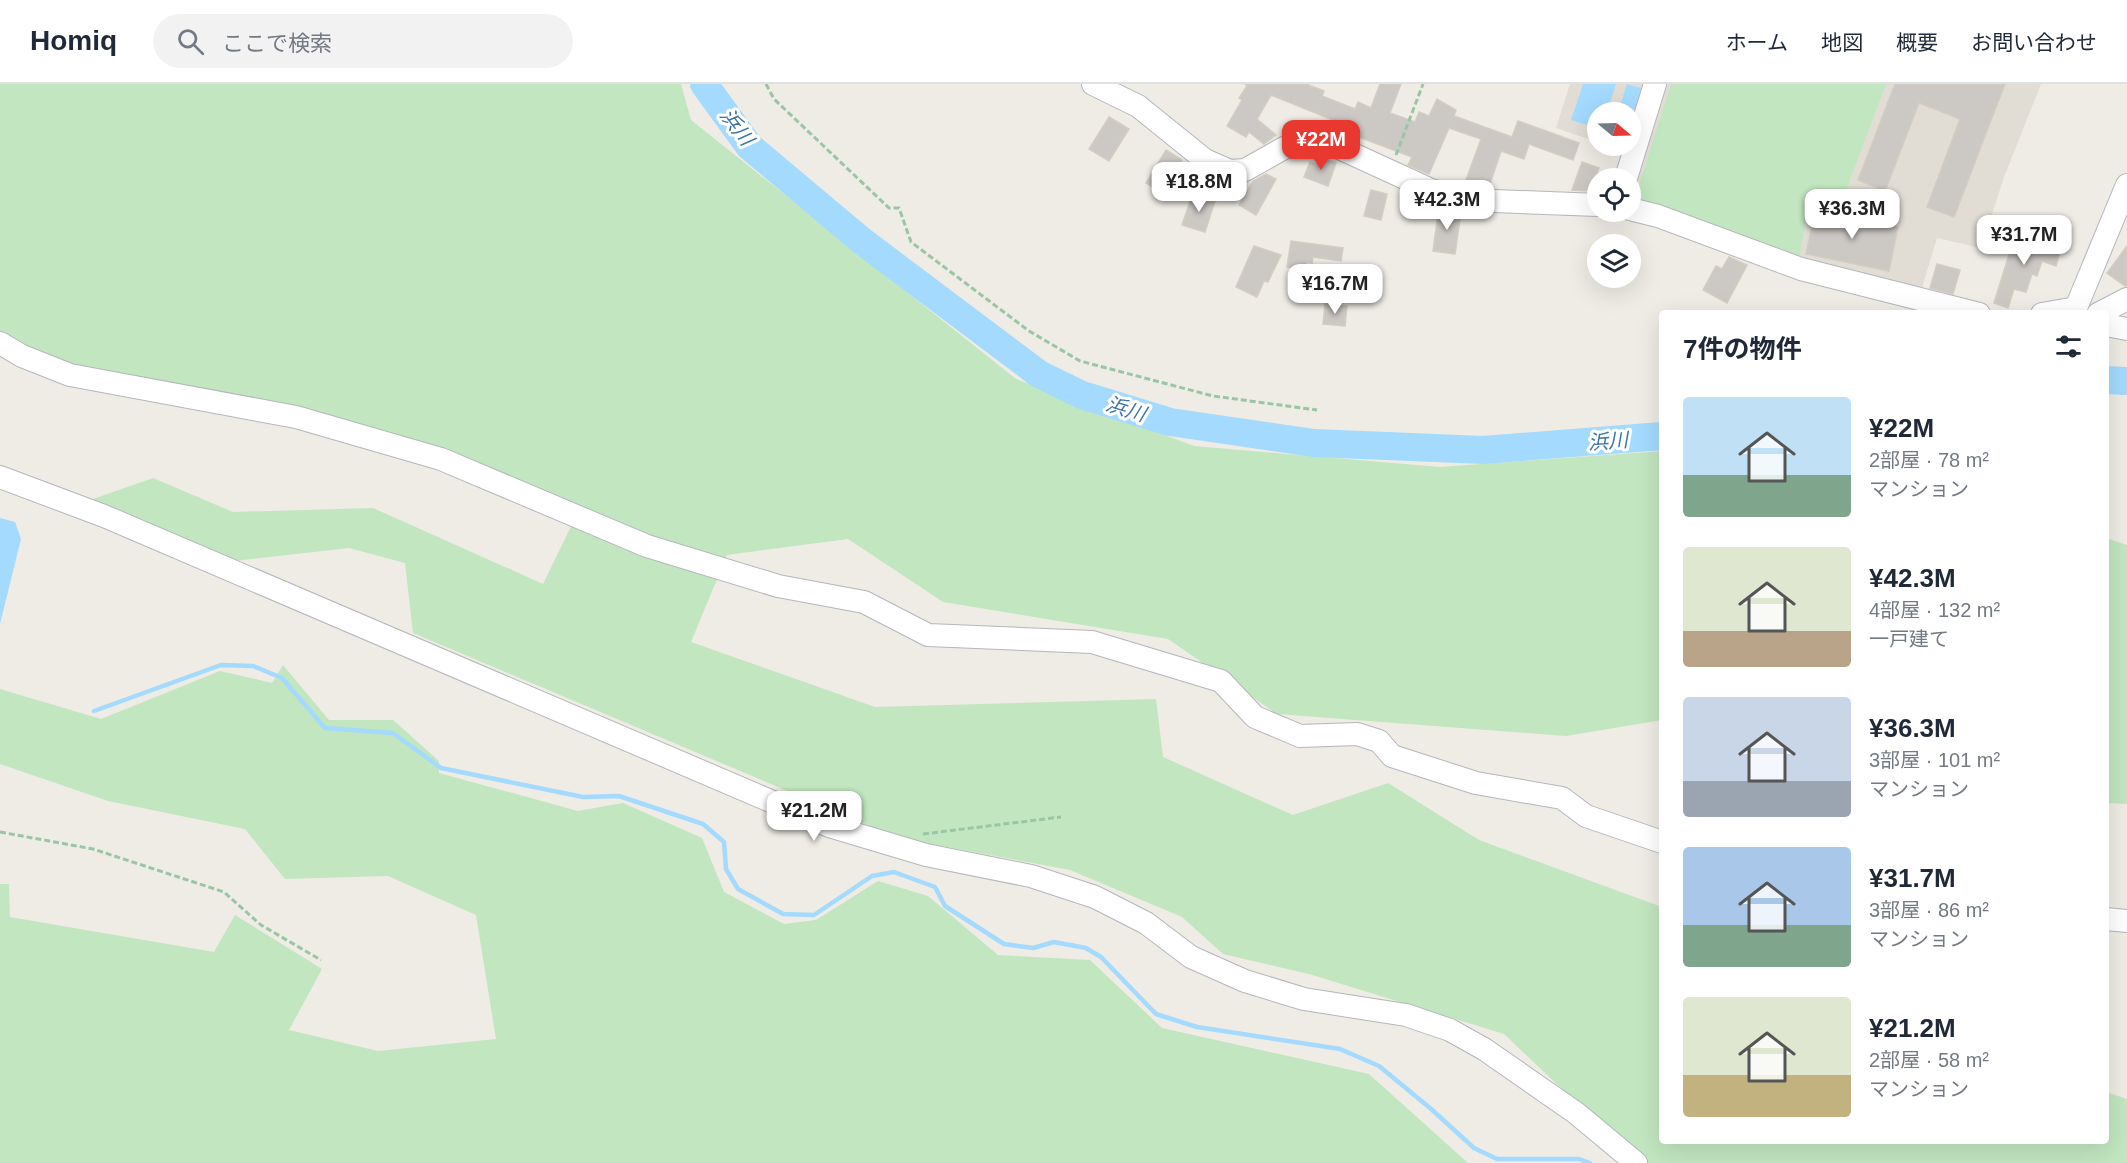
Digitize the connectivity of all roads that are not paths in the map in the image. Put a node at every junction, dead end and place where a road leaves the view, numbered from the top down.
1 (1093, 84) edge
2 (1654, 84) edge
3 (1629, 168) edge
4 (2127, 185) edge
5 (1587, 205) edge
6 (1641, 212) edge
7 (2127, 299) edge
8 (1963, 310) edge
9 (2079, 310) edge
10 (2106, 310) edge
11 (2109, 326) edge
12 (2127, 329) edge
13 (0, 342) edge
14 (0, 477) edge
15 (1659, 841) edge
16 (2109, 919) edge
17 (2127, 921) edge
18 (1636, 1163) edge

1 - 5 street
2 - 3 street
4 - 9 street
6 - 8 street
7 - 10 street
11 - 12 street
13 - 15 street
14 - 18 street
16 - 17 street

